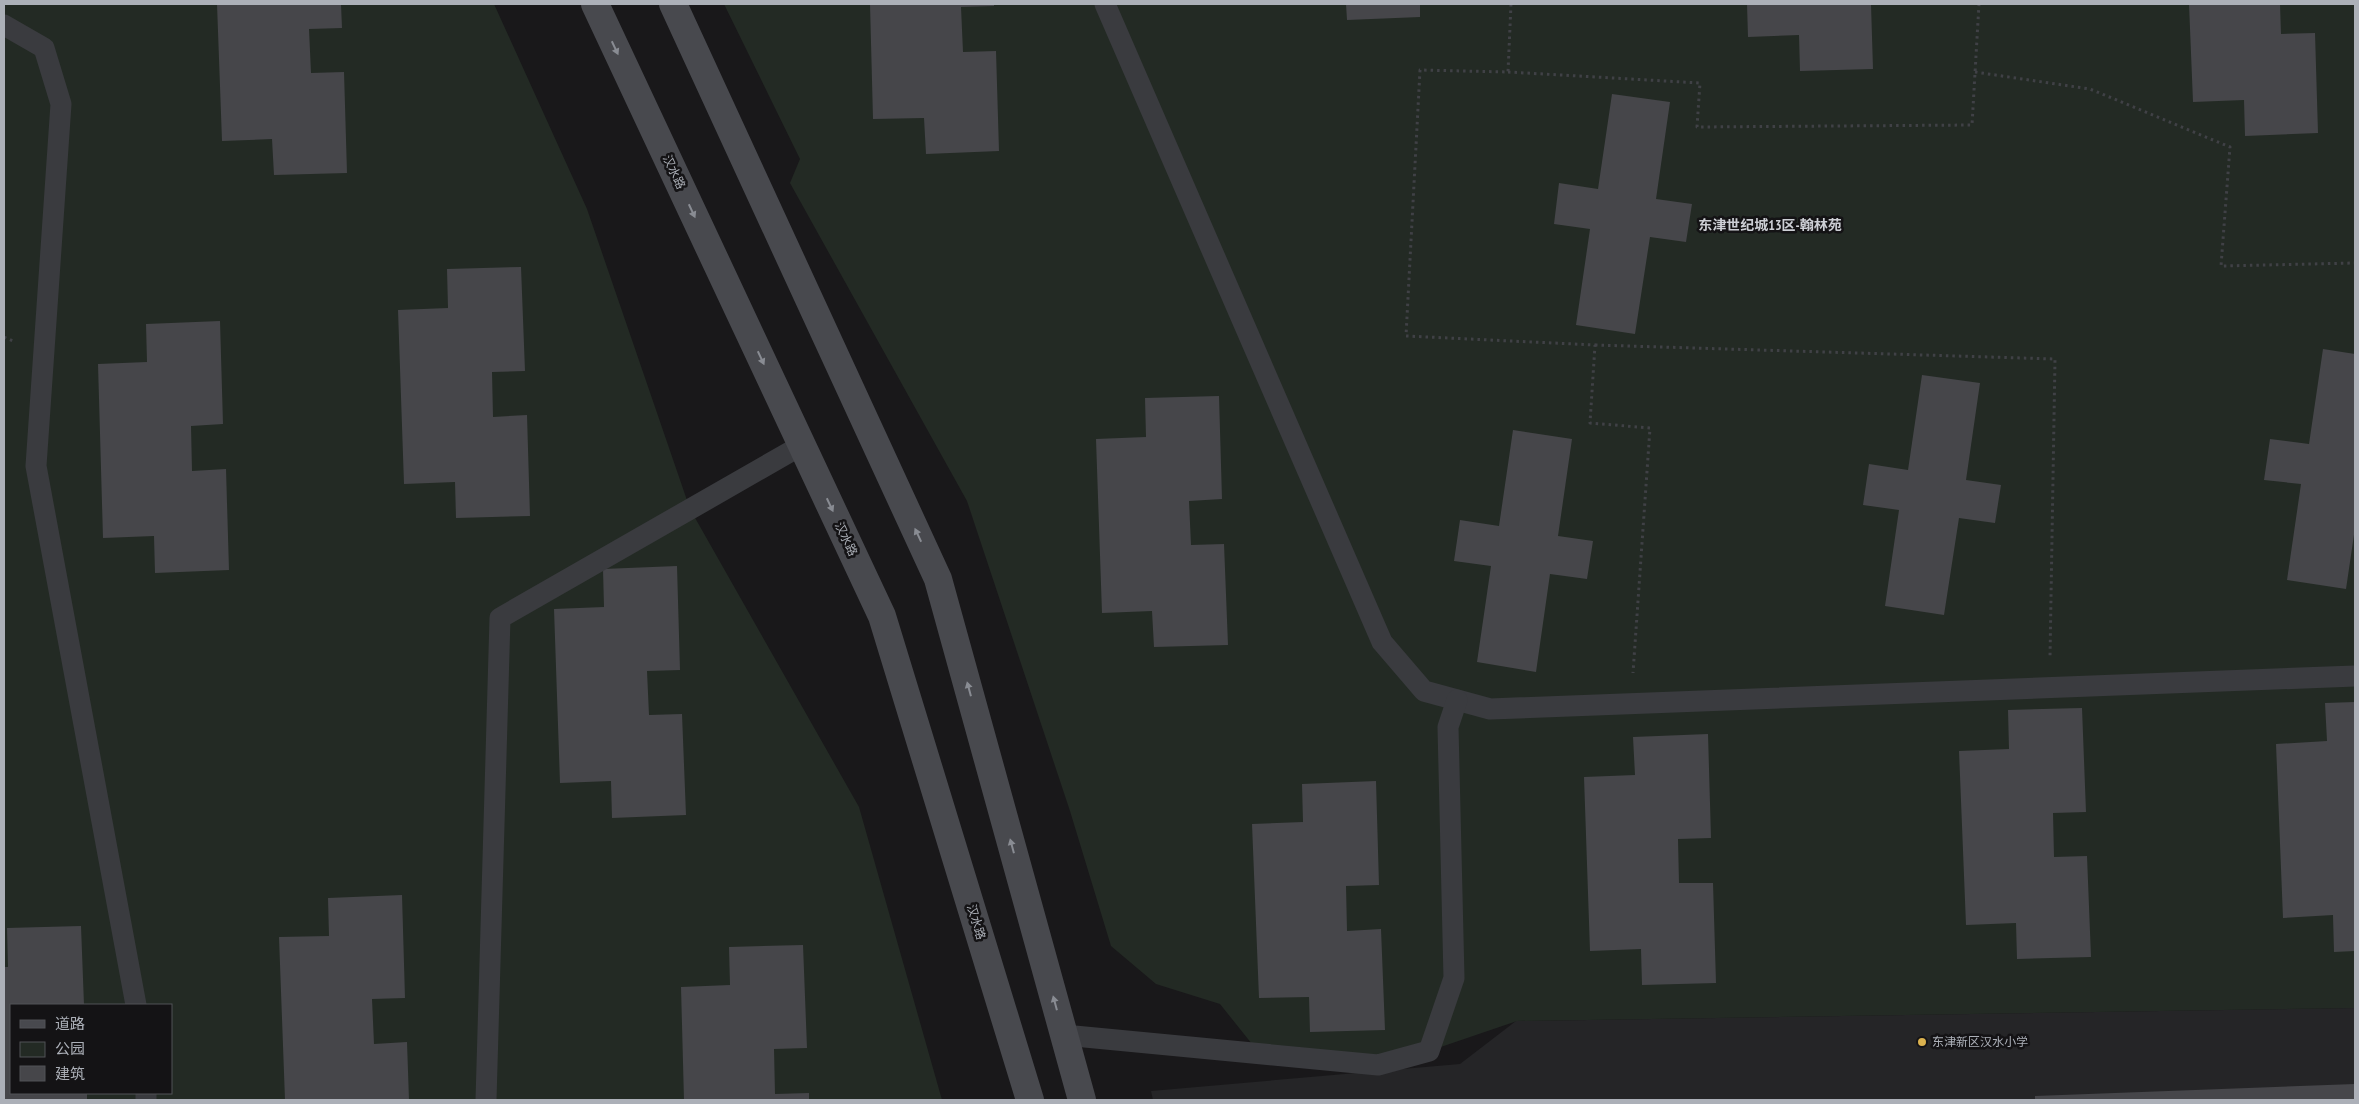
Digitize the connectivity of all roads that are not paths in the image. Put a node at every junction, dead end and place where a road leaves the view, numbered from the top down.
1 (594, 4) edge
2 (673, 4) edge
3 (1105, 4) edge
4 (4, 25) edge
5 (802, 445) junction
6 (2355, 676) edge
7 (1457, 700) junction
8 (136, 1004) edge
9 (1064, 1035) junction
10 (486, 1100) edge
11 (1030, 1100) edge
12 (1082, 1100) edge

1 -> 5 main road, 汉水路
9 -> 2 main road
3 - 7 lane
4 - 8 lane
5 - 10 lane
5 -> 11 main road, 汉水路
6 - 7 lane
7 - 9 lane
9 - 12 main road

